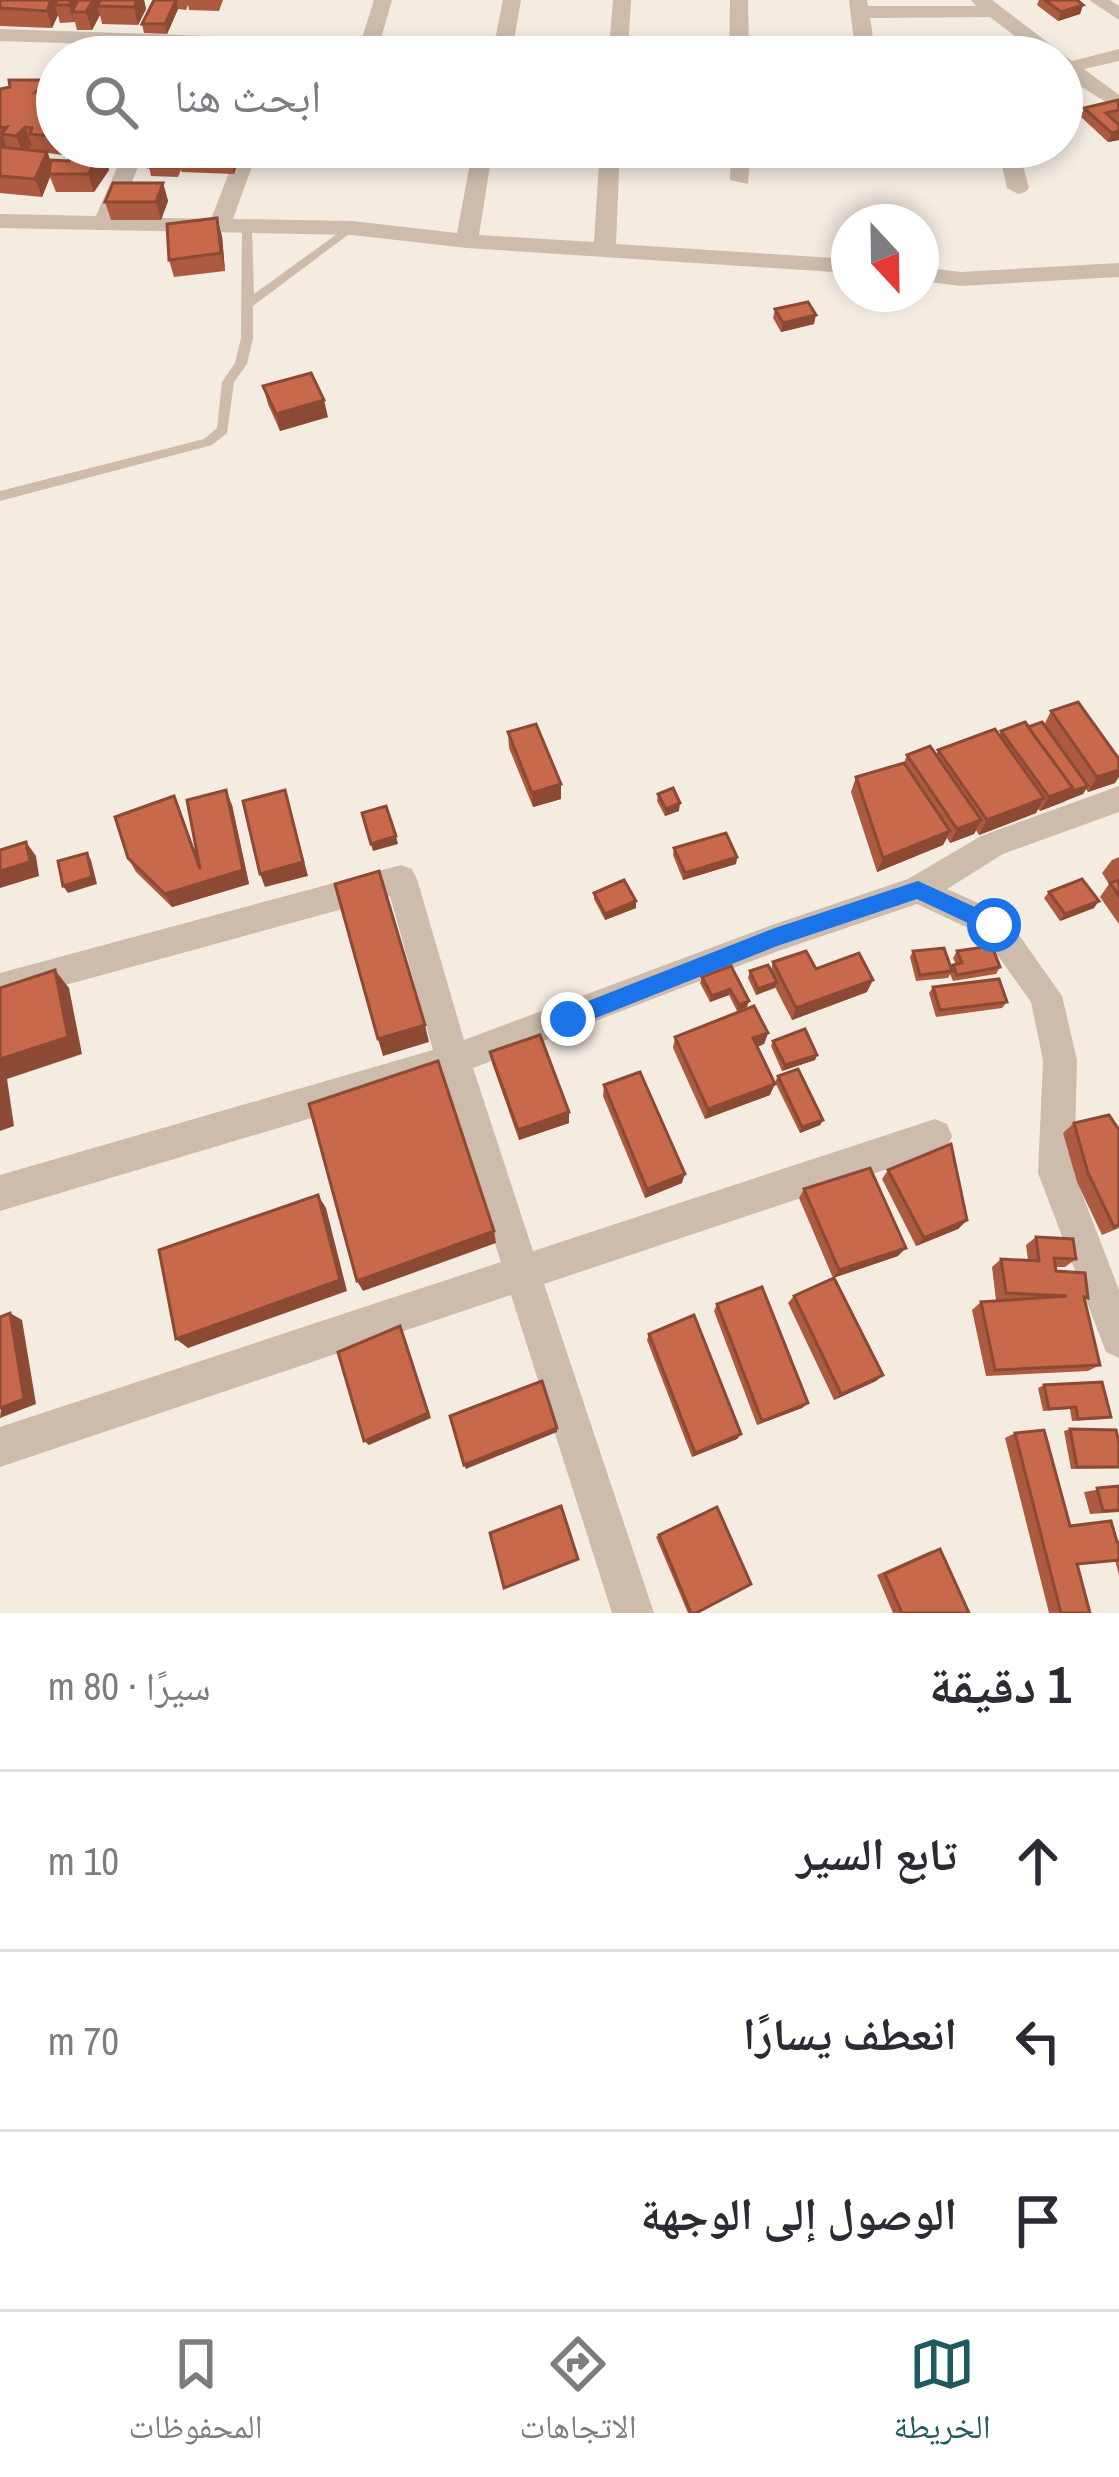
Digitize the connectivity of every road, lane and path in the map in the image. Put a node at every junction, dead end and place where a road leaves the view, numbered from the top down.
1 (383, 0) edge
2 (512, 0) edge
3 (622, 0) edge
4 (739, 0) edge
5 (1098, 0) edge
6 (859, 6) edge
7 (987, 6) edge
8 (1119, 14) edge
9 (0, 35) edge
10 (372, 36) edge
11 (505, 36) edge
12 (619, 36) edge
13 (740, 36) edge
14 (863, 36) edge
15 (1025, 36) edge
16 (36, 38) edge
17 (1119, 55) edge
18 (1083, 61) edge
19 (1083, 79) edge
20 (1119, 104) edge
21 (127, 168) edge
22 (241, 168) edge
23 (479, 168) edge
24 (609, 168) edge
25 (741, 168) edge
26 (1013, 168) edge
27 (741, 180) dead end
28 (1018, 188) dead end
29 (0, 220) edge
30 (103, 226) junction
31 (219, 227) junction
32 (247, 228) junction
33 (352, 228) junction
34 (467, 241) junction
35 (605, 250) junction
36 (831, 265) edge
37 (1119, 270) edge
38 (939, 276) edge
39 (0, 496) edge
40 (1119, 799) edge
41 (918, 890) junction
42 (0, 988) edge
43 (453, 1060) junction
44 (934, 1136) dead end
45 (0, 1193) edge
46 (1105, 1258) edge
47 (521, 1276) junction
48 (1119, 1339) edge
49 (0, 1447) edge
50 (633, 1613) edge

1 - 10 street
2 - 11 street
3 - 12 street
4 - 13 street
5 - 8 street
6 - 7 street
6 - 14 street
7 - 15 street
9 - 16 street
17 - 18 street
19 - 20 street
21 - 30 street
22 - 31 street
23 - 34 street
24 - 35 street
25 - 27 street
26 - 28 street
29 - 30 street
30 - 31 street
31 - 32 street
32 - 33 street
32 - 33 lane
32 - 39 lane
33 - 34 street
34 - 35 street
35 - 36 street
37 - 38 street
40 - 41 street
41 - 43 street
41 - 46 street
42 - 43 street
43 - 45 street
43 - 47 street
44 - 47 street
46 - 48 street
47 - 49 street
47 - 50 street

